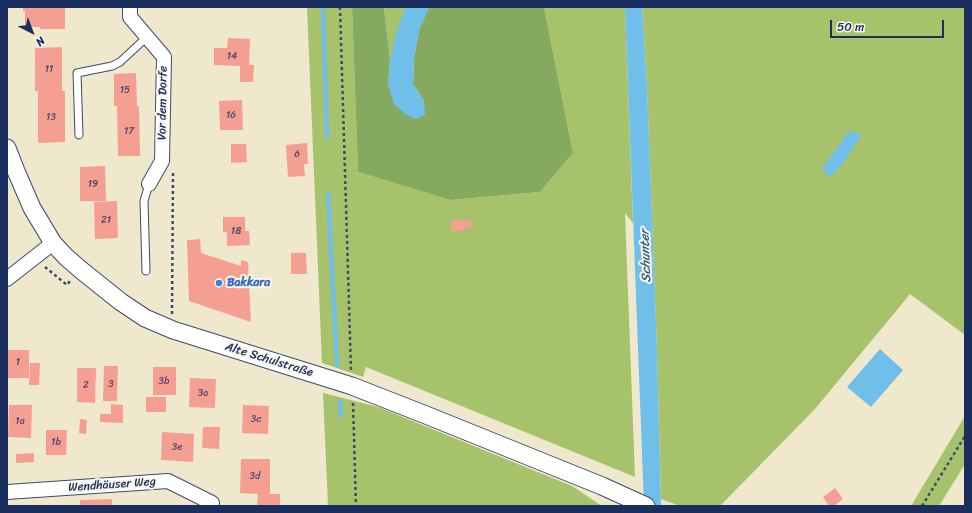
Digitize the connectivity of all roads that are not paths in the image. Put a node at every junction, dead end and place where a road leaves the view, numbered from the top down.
1 (130, 7) edge
2 (147, 37) junction
3 (78, 135) dead end
4 (7, 148) edge
5 (149, 184) joint
6 (53, 243) junction
7 (146, 271) dead end
8 (7, 279) edge
9 (7, 492) edge
10 (212, 503) dead end
11 (646, 506) edge

1 - 2 street, Vor dem Dorfe
2 - 3 lane
2 - 5 street, Vor dem Dorfe
4 - 6 street, Alte Schulstraße
5 - 7 lane
6 - 8 street
6 - 11 street, Alte Schulstraße
9 - 10 street, Wendhäuser Weg

